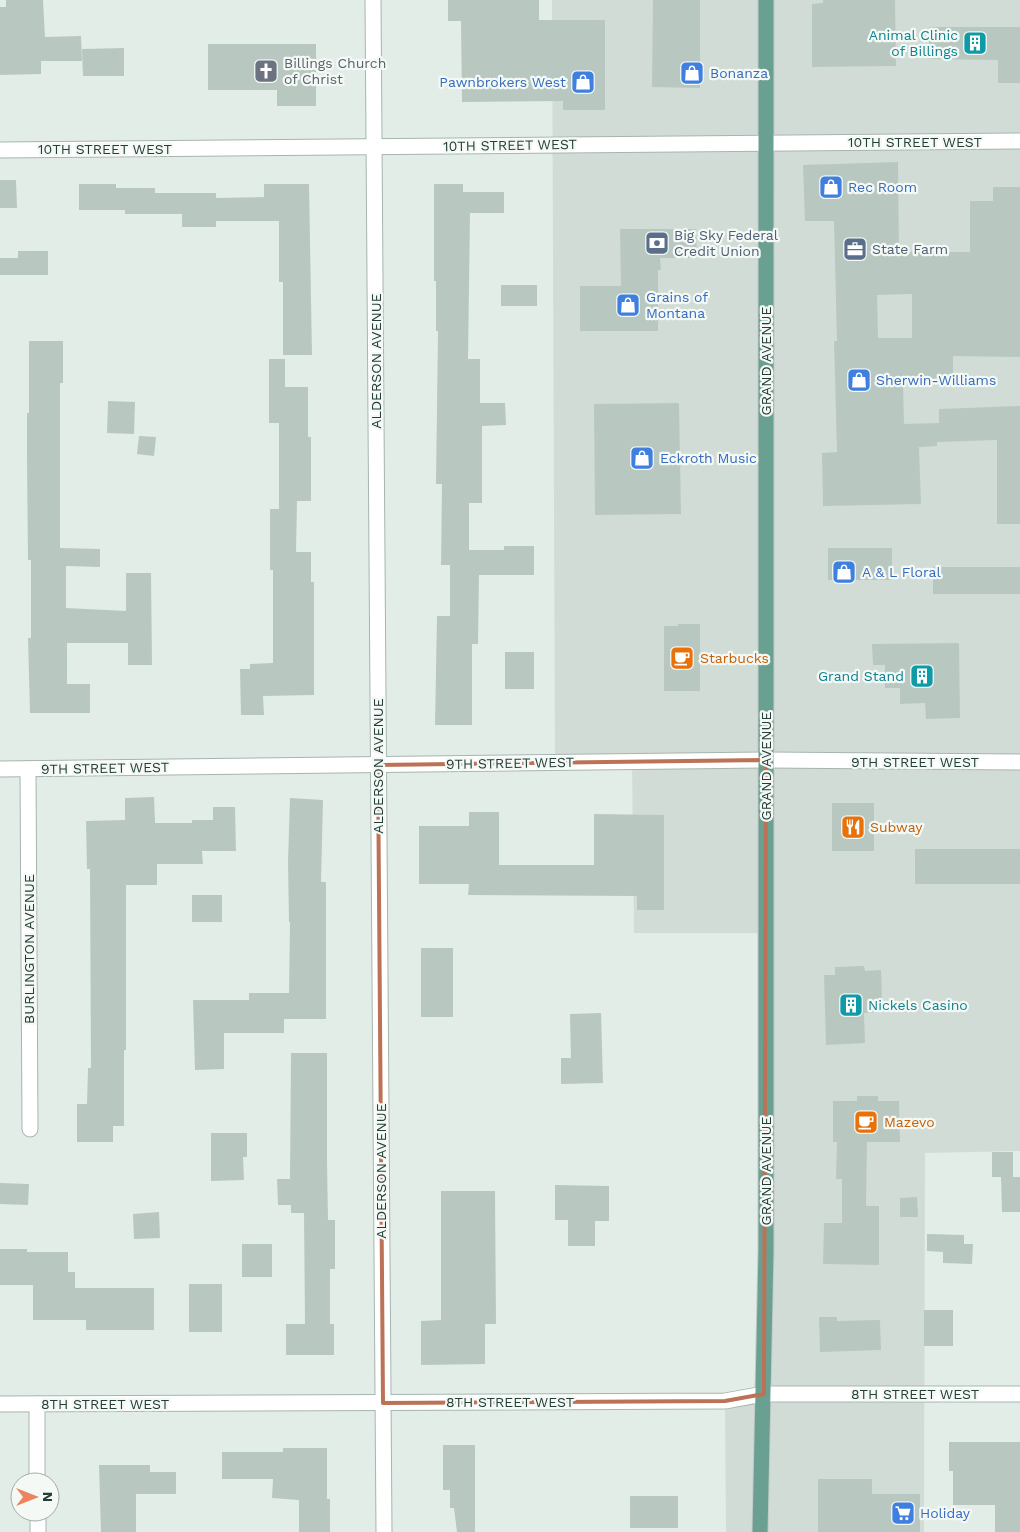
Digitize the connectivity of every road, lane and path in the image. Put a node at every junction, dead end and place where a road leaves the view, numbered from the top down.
1 (373, 0) edge
2 (766, 0) edge
3 (1020, 141) edge
4 (766, 143) junction
5 (374, 147) junction
6 (0, 150) edge
7 (766, 760) junction
8 (1020, 762) edge
9 (378, 764) junction
10 (0, 769) edge
11 (28, 769) junction
12 (30, 1129) dead end
13 (764, 1394) junction
14 (1020, 1394) edge
15 (383, 1403) junction
16 (0, 1404) edge
17 (37, 1404) junction
18 (37, 1472) edge
19 (384, 1532) edge
20 (760, 1532) edge

1 - 5 street, ALDERSON AVENUE
2 - 4 main road, GRAND AVENUE
3 - 4 street, 10TH STREET WEST
4 - 5 street, 10TH STREET WEST
4 - 7 main road, GRAND AVENUE
5 - 6 street, 10TH STREET WEST
5 - 9 street, ALDERSON AVENUE
7 - 8 street, 9TH STREET WEST
7 - 9 street, 9TH STREET WEST
7 - 13 main road, GRAND AVENUE
9 - 11 street, 9TH STREET WEST
9 - 15 street, ALDERSON AVENUE
10 - 11 street, 9TH STREET WEST
11 - 12 street, BURLINGTON AVENUE
13 - 14 street, 8TH STREET WEST
13 - 15 street, 8TH STREET WEST
13 - 20 main road, GRAND AVENUE
15 - 17 street, 8TH STREET WEST
15 - 19 street, ALDERSON AVENUE
16 - 17 street, 8TH STREET WEST
17 - 18 street

